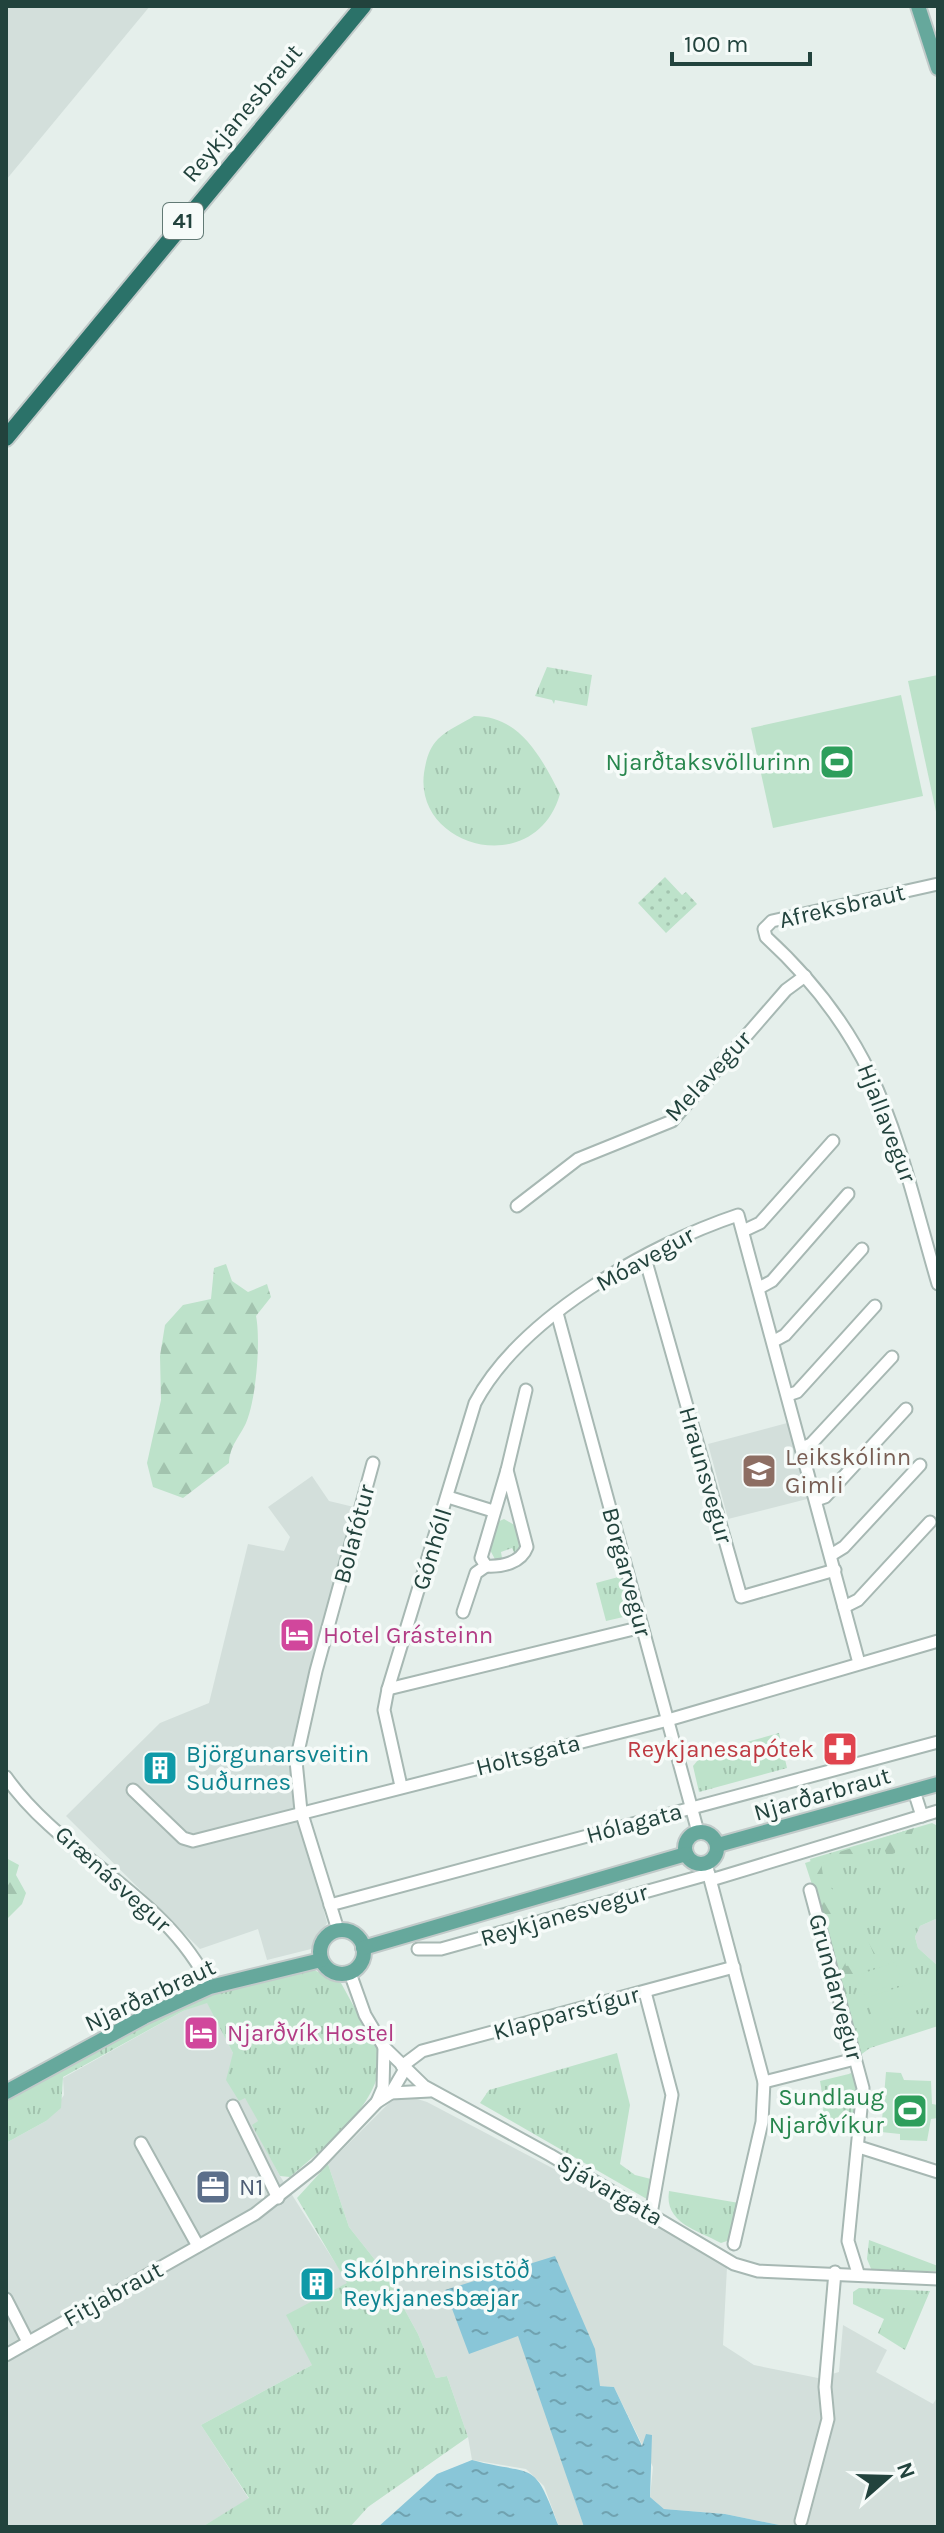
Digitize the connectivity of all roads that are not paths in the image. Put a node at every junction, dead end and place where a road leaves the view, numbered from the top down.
1 (363, 6) edge
2 (918, 6) edge
3 (938, 68) edge
4 (6, 438) edge
5 (938, 884) edge
6 (805, 976) junction
7 (833, 1141) dead end
8 (848, 1194) dead end
9 (517, 1206) dead end
10 (743, 1231) junction
11 (862, 1249) dead end
12 (645, 1258) junction
13 (938, 1284) edge
14 (759, 1288) junction
15 (875, 1306) dead end
16 (557, 1313) junction
17 (774, 1341) junction
18 (892, 1357) dead end
19 (526, 1390) dead end
20 (788, 1395) junction
21 (906, 1409) dead end
22 (802, 1448) junction
23 (373, 1463) dead end
24 (920, 1465) dead end
25 (507, 1470) junction
26 (448, 1497) junction
27 (816, 1500) junction
28 (493, 1511) junction
29 (930, 1522) dead end
30 (831, 1555) junction
31 (486, 1566) junction
32 (835, 1570) junction
33 (844, 1607) junction
34 (463, 1612) dead end
35 (642, 1627) junction
36 (938, 1641) edge
37 (859, 1663) junction
38 (388, 1689) junction
39 (668, 1720) junction
40 (938, 1742) edge
41 (6, 1777) edge
42 (938, 1784) edge
43 (401, 1786) junction
44 (133, 1790) dead end
45 (914, 1791) junction
46 (692, 1808) junction
47 (301, 1811) junction
48 (938, 1811) edge
49 (922, 1816) junction
50 (698, 1832) junction
51 (718, 1845) junction
52 (686, 1854) junction
53 (709, 1873) junction
54 (810, 1890) dead end
55 (330, 1905) junction
56 (338, 1930) junction
57 (363, 1948) junction
58 (418, 1949) dead end
59 (321, 1960) junction
60 (734, 1967) junction
61 (350, 1973) junction
62 (210, 1987) junction
63 (645, 1992) junction
64 (384, 2047) junction
65 (855, 2059) junction
66 (404, 2068) junction
67 (764, 2082) junction
68 (387, 2090) junction
69 (6, 2092) edge
70 (434, 2092) junction
71 (233, 2106) dead end
72 (141, 2143) dead end
73 (859, 2147) junction
74 (938, 2172) edge
75 (278, 2198) junction
76 (651, 2214) junction
77 (734, 2244) dead end
78 (198, 2246) junction
79 (835, 2272) junction
80 (858, 2273) junction
81 (938, 2279) edge
82 (6, 2299) edge
83 (28, 2342) junction
84 (6, 2355) edge
85 (801, 2521) dead end

1 - 4 highway, Reykjanesbraut / 41
2 - 3 main road
5 - 6 street, Afreksbraut
6 - 9 street, Melavegur
6 - 13 street, Hjallavegur
7 - 10 street
8 - 14 street
10 - 12 street, Móavegur
10 - 14 street
11 - 17 street
12 - 16 street, Móavegur
12 - 32 street, Hraunsvegur
14 - 17 street
15 - 20 street
16 - 26 street, Gónhóll
16 - 35 street, Borgarvegur
17 - 20 street
18 - 22 street
19 - 25 street, Gónhóll
20 - 22 street
21 - 27 street
22 - 27 street
23 - 47 street, Bolafótur
24 - 30 street
25 - 28 street, Gónhóll
25 - 31 street, Gónhóll
26 - 28 street, Gónhóll
26 - 38 street, Gónhóll
27 - 30 street
28 - 31 street, Gónhóll
29 - 33 street
30 - 32 street
31 - 34 street, Gónhóll
32 - 33 street
33 - 37 street
35 - 38 street
35 - 39 street, Borgarvegur
36 - 37 street, Holtsgata
37 - 39 street, Holtsgata
38 - 43 street, Gónhóll
39 - 43 street, Holtsgata
39 - 46 street, Borgarvegur
40 - 46 street, Hólagata
41 - 62 street, Grænásvegur
42 - 45 main road, Njarðarbraut
43 - 47 street, Holtsgata
44 - 47 street, Holtsgata
45 - 49 street
45 - 51 main road, Njarðarbraut
46 - 50 street, Borgarvegur
46 - 55 street, Hólagata
47 - 55 street, Bolafótur
48 - 49 street, Reykjanesvegur
49 - 53 street, Reykjanesvegur
50 - 51 main road
50 - 52 main road
51 - 53 main road
52 - 53 main road
52 - 57 main road
53 - 58 street, Reykjanesvegur
53 - 60 street
54 - 65 street, Grundarvegur
55 - 56 street, Bolafótur
56 - 57 main road
56 - 59 main road
57 - 61 main road
59 - 61 main road
59 - 62 main road, Njarðarbraut
60 - 63 street, Klapparstígur
60 - 67 street
61 - 64 street, Sjávargata
62 - 69 main road, Njarðarbraut
63 - 66 street, Klapparstígur
63 - 76 street
64 - 66 street, Sjávargata
64 - 68 street
65 - 67 street
65 - 73 street, Grundarvegur
66 - 68 street, Fitjabraut
66 - 70 street, Sjávargata
67 - 77 street
68 - 70 street
68 - 75 street, Fitjabraut
70 - 76 street, Sjávargata
71 - 75 street
72 - 78 street
73 - 74 street
73 - 80 street, Grundarvegur
75 - 78 street, Fitjabraut
76 - 79 street, Sjávargata
78 - 83 street, Fitjabraut
79 - 80 street, Sjávargata
79 - 85 street
80 - 81 street, Sjávargata
82 - 83 street
83 - 84 street, Fitjabraut

